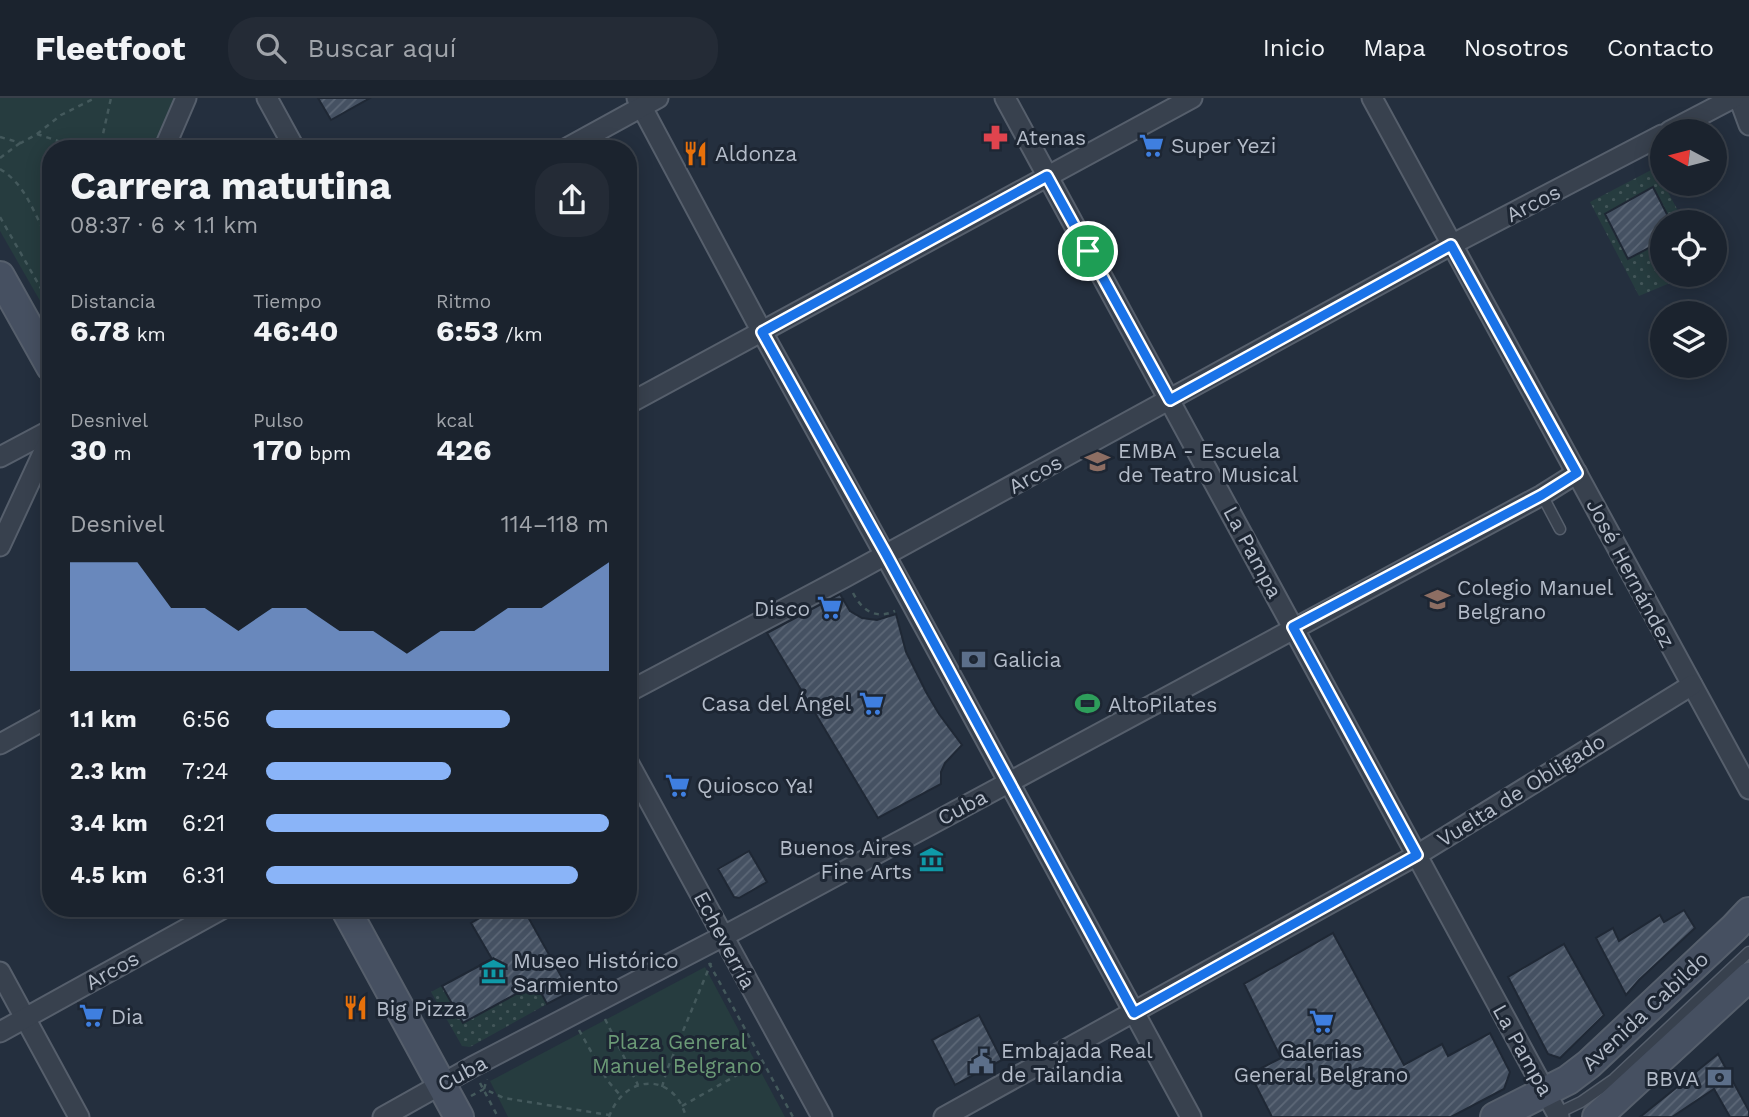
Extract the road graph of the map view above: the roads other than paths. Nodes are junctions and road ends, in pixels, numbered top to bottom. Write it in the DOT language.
graph roads {
  1 [pos="186,98"];
  2 [pos="267,98"];
  3 [pos="1005,98"];
  4 [pos="1192,98"];
  5 [pos="1372,98"];
  6 [pos="1733,98"];
  7 [pos="1739,98"];
  8 [pos="646,101"];
  9 [pos="1693,119"];
  10 [pos="1749,125"];
  11 [pos="168,140"];
  12 [pos="290,140"];
  13 [pos="580,140"];
  14 [pos="1650,141"];
  15 [pos="1047,176"];
  16 [pos="1451,245"];
  17 [pos="0,276"];
  18 [pos="762,332"];
  19 [pos="42,351"];
  20 [pos="637,399"];
  21 [pos="1170,400"];
  22 [pos="42,435"];
  23 [pos="42,455"];
  24 [pos="0,457"];
  25 [pos="1577,473"];
  26 [pos="1542,495"];
  27 [pos="1560,529"];
  28 [pos="0,546"];
  29 [pos="886,554"];
  30 [pos="1293,627"];
  31 [pos="1692,685"];
  32 [pos="637,687"];
  33 [pos="42,721"];
  34 [pos="0,744"];
  35 [pos="637,778"];
  36 [pos="1008,782"];
  37 [pos="1749,789"];
  38 [pos="1417,855"];
  39 [pos="1749,912"];
  40 [pos="207,917"];
  41 [pos="350,917"];
  42 [pos="723,936"];
  43 [pos="1749,952"];
  44 [pos="0,972"];
  45 [pos="1749,977"];
  46 [pos="1134,1013"];
  47 [pos="26,1018"];
  48 [pos="0,1032"];
  49 [pos="1582,1084"];
  50 [pos="451,1103"];
  51 [pos="1551,1108"];
  52 [pos="79,1117"];
  53 [pos="383,1117"];
  54 [pos="822,1117"];
  55 [pos="944,1117"];
  56 [pos="1191,1117"];
  57 [pos="1495,1117"];
  58 [pos="1597,1117"];
  1 -- 11 [label="street"];
  2 -- 12 [label="street"];
  3 -- 15 [label="street, La Pampa"];
  4 -- 15 [label="street"];
  5 -- 16 [label="street, José Hernández"];
  6 -- 9 [label="street"];
  7 -- 10 [label="street"];
  8 -- 13 [label="street"];
  8 -- 18 [label="street"];
  14 -- 16 [label="street, Arcos"];
  15 -- 18 [label="street"];
  15 -- 21 [label="street, La Pampa"];
  16 -- 21 [label="street, Arcos"];
  16 -- 25 [label="street, José Hernández"];
  17 -- 19 [label="main road"];
  18 -- 20 [label="street"];
  18 -- 29 [label="street"];
  21 -- 29 [label="street, Arcos"];
  21 -- 30 [label="street, La Pampa"];
  22 -- 24 [label="street"];
  23 -- 28 [label="street"];
  25 -- 26 [label="street, Cuba"];
  25 -- 31 [label="street, José Hernández"];
  26 -- 27 [label="lane"];
  26 -- 30 [label="street, Cuba"];
  29 -- 32 [label="street, Arcos"];
  29 -- 36 [label="street"];
  30 -- 36 [label="street, Cuba"];
  30 -- 38 [label="street, La Pampa"];
  31 -- 37 [label="street, José Hernández"];
  31 -- 38 [label="street, Vuelta de Obligado"];
  33 -- 34 [label="street"];
  35 -- 42 [label="street, Echeverría"];
  36 -- 42 [label="street, Cuba"];
  36 -- 46 [label="street"];
  38 -- 46 [label="street, Vuelta de Obligado"];
  38 -- 51 [label="street, La Pampa"];
  39 -- 51 [label="main road, Avenida Cabildo"];
  40 -- 47 [label="street, Arcos"];
  41 -- 50 [label="main road"];
  42 -- 50 [label="street, Cuba"];
  42 -- 54 [label="street, Echeverría"];
  43 -- 51 [label="lane"];
  44 -- 47 [label="street"];
  45 -- 58 [label="main road"];
  46 -- 55 [label="street, Vuelta de Obligado"];
  46 -- 56 [label="street"];
  47 -- 48 [label="street, Arcos"];
  47 -- 52 [label="street"];
  49 -- 51 [label="lane"];
  50 -- 53 [label="street, Cuba"];
  51 -- 57 [label="main road, Avenida Cabildo"];
}
